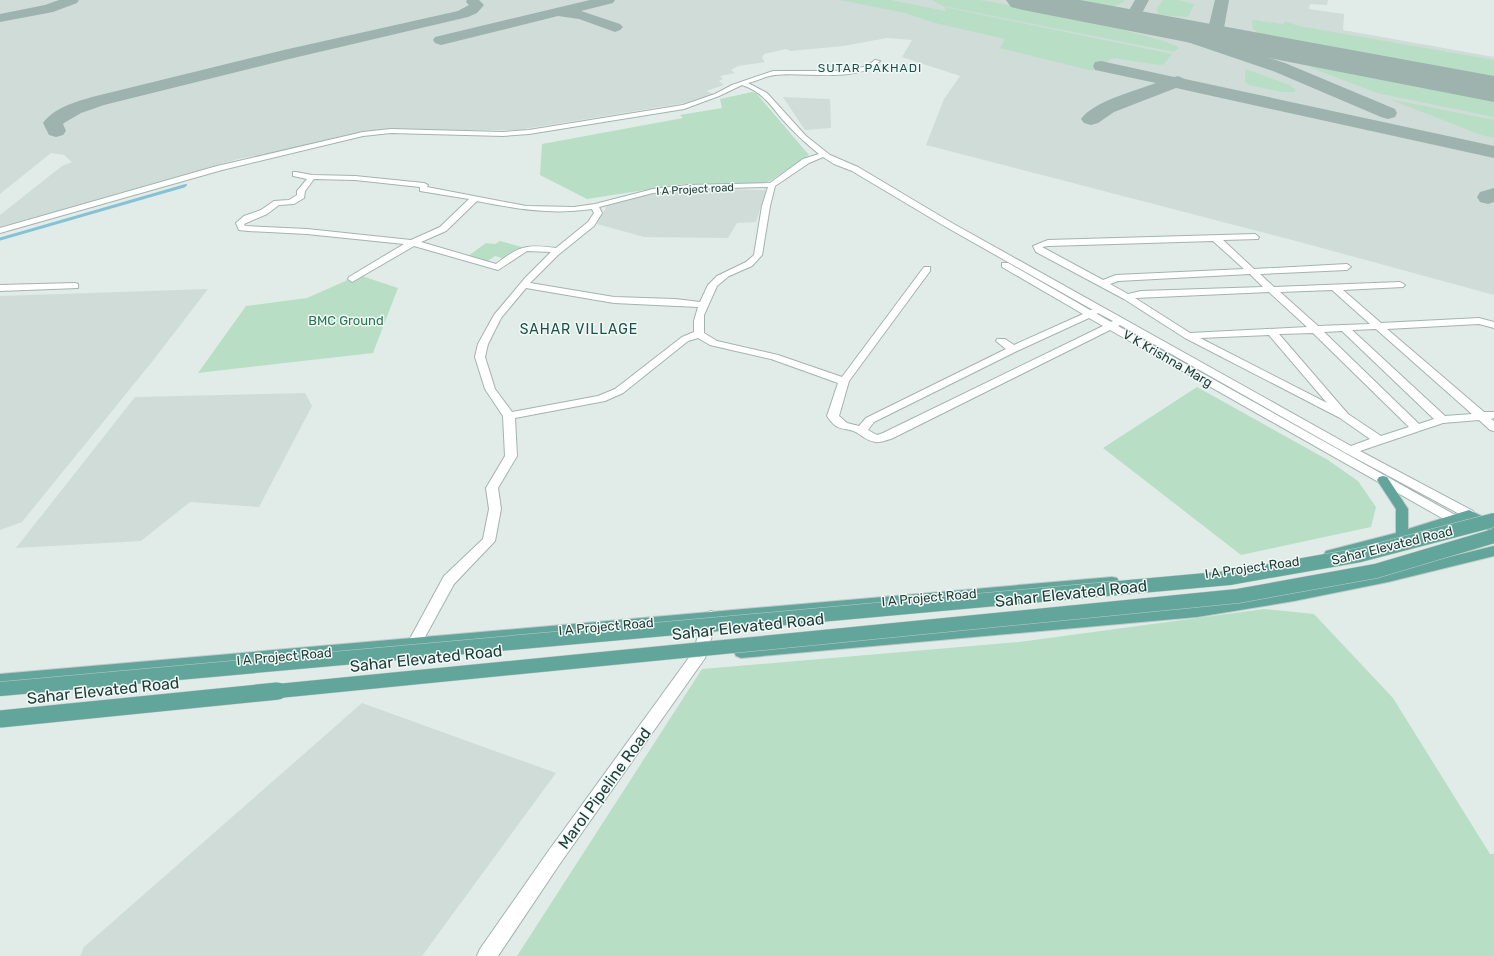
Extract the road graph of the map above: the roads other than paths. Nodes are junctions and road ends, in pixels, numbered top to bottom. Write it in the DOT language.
graph roads {
  1 [pos="877,61"];
  2 [pos="744,84"];
  3 [pos="824,154"];
  4 [pos="846,168"];
  5 [pos="296,174"];
  6 [pos="312,177"];
  7 [pos="772,185"];
  8 [pos="475,198"];
  9 [pos="595,206"];
  10 [pos="954,227"];
  11 [pos="0,231"];
  12 [pos="945,231"];
  13 [pos="1255,237"];
  14 [pos="1216,239"];
  15 [pos="413,243"];
  16 [pos="558,251"];
  17 [pos="1347,267"];
  18 [pos="926,269"];
  19 [pos="1252,271"];
  20 [pos="352,279"];
  21 [pos="1102,284"];
  22 [pos="524,285"];
  23 [pos="1400,285"];
  24 [pos="75,286"];
  25 [pos="1334,287"];
  26 [pos="0,288"];
  27 [pos="1271,289"];
  28 [pos="1127,297"];
  29 [pos="703,305"];
  30 [pos="1101,309"];
  31 [pos="1090,314"];
  32 [pos="1121,320"];
  33 [pos="1110,325"];
  34 [pos="1494,325"];
  35 [pos="1377,326"];
  36 [pos="1343,327"];
  37 [pos="1315,329"];
  38 [pos="1271,331"];
  39 [pos="699,334"];
  40 [pos="1193,338"];
  41 [pos="1001,341"];
  42 [pos="1170,348"];
  43 [pos="1013,349"];
  44 [pos="844,381"];
  45 [pos="1494,415"];
  46 [pos="509,416"];
  47 [pos="1344,416"];
  48 [pos="1480,416"];
  49 [pos="1442,420"];
  50 [pos="1494,427"];
  51 [pos="1417,428"];
  52 [pos="862,430"];
  53 [pos="1379,440"];
  54 [pos="1350,450"];
  55 [pos="1383,480"];
  56 [pos="1469,514"];
  57 [pos="1453,519"];
  58 [pos="1494,520"];
  59 [pos="1494,528"];
  60 [pos="1402,536"];
  61 [pos="1494,536"];
  62 [pos="1494,543"];
  63 [pos="1494,550"];
  64 [pos="1466,558"];
  65 [pos="1494,559"];
  66 [pos="711,616"];
  67 [pos="414,644"];
  68 [pos="700,654"];
  69 [pos="0,680"];
  70 [pos="0,689"];
  71 [pos="0,719"];
  72 [pos="0,725"];
  73 [pos="486,956"];
  1 -- 2 [label="street"];
  2 -- 3 [label="street, V K Krishna Marg"];
  2 -- 11 [label="street"];
  3 -- 4 [label="street, V K Krishna Marg"];
  3 -- 7 [label="street"];
  4 -- 10 [label="street, V K Krishna Marg"];
  4 -- 12 [label="street, V K Krishna Marg"];
  5 -- 6 [label="street, I A Project road"];
  6 -- 8 [label="street, I A Project road"];
  6 -- 15 [label="street"];
  7 -- 9 [label="street, I A Project road"];
  7 -- 29 [label="street"];
  8 -- 9 [label="street, I A Project road"];
  8 -- 15 [label="street"];
  9 -- 16 [label="street"];
  10 -- 12 [label="street"];
  10 -- 30 [label="street, V K Krishna Marg"];
  12 -- 31 [label="street, V K Krishna Marg"];
  13 -- 14 [label="street"];
  14 -- 19 [label="street"];
  14 -- 21 [label="street"];
  15 -- 16 [label="street"];
  15 -- 20 [label="street"];
  16 -- 22 [label="street"];
  17 -- 19 [label="street"];
  18 -- 44 [label="street"];
  19 -- 21 [label="street"];
  19 -- 27 [label="street"];
  21 -- 28 [label="street"];
  22 -- 29 [label="street"];
  22 -- 46 [label="street"];
  23 -- 25 [label="street"];
  24 -- 26 [label="street"];
  25 -- 27 [label="street"];
  25 -- 35 [label="street"];
  27 -- 28 [label="street"];
  27 -- 37 [label="street"];
  28 -- 40 [label="street"];
  29 -- 39 [label="street"];
  30 -- 31 [label="street"];
  30 -- 32 [label="street, V K Krishna Marg"];
  31 -- 33 [label="street, V K Krishna Marg"];
  31 -- 43 [label="street"];
  32 -- 33 [label="street"];
  32 -- 42 [label="street, V K Krishna Marg"];
  33 -- 52 [label="street"];
  33 -- 55 [label="street, V K Krishna Marg"];
  34 -- 35 [label="street"];
  35 -- 36 [label="street"];
  35 -- 48 [label="street"];
  36 -- 37 [label="street"];
  36 -- 49 [label="street"];
  37 -- 38 [label="street"];
  37 -- 51 [label="street"];
  38 -- 40 [label="street"];
  38 -- 47 [label="street"];
  39 -- 44 [label="street"];
  39 -- 46 [label="street"];
  40 -- 42 [label="street"];
  40 -- 47 [label="street"];
  41 -- 43 [label="street"];
  42 -- 54 [label="street, V K Krishna Marg"];
  43 -- 52 [label="street"];
  44 -- 52 [label="street"];
  45 -- 48 [label="street"];
  46 -- 67 [label="street"];
  47 -- 53 [label="street"];
  48 -- 49 [label="street"];
  48 -- 50 [label="street"];
  49 -- 51 [label="street"];
  51 -- 53 [label="street"];
  53 -- 54 [label="street"];
  54 -- 56 [label="street, V K Krishna Marg"];
  55 -- 57 [label="street, V K Krishna Marg"];
  55 -- 60 [label="main road"];
  56 -- 57 [label="main road, I A Project Road"];
  56 -- 59 [label="main road, V K Krishna Marg"];
  57 -- 60 [label="main road, I A Project Road"];
  57 -- 62 [label="main road, V K Krishna Marg"];
  58 -- 70 [label="main road, Sahar Elevated Road, bridge"];
  60 -- 66 [label="main road, I A Project Road"];
  61 -- 71 [label="main road, Sahar Elevated Road, bridge"];
  63 -- 64 [label="main road"];
  64 -- 65 [label="main road"];
  64 -- 68 [label="main road"];
  66 -- 67 [label="main road, I A Project Road"];
  66 -- 68 [label="street, Marol Pipeline Road"];
  67 -- 69 [label="main road, I A Project Road"];
  68 -- 72 [label="main road"];
  68 -- 73 [label="street, Marol Pipeline Road"];
}
